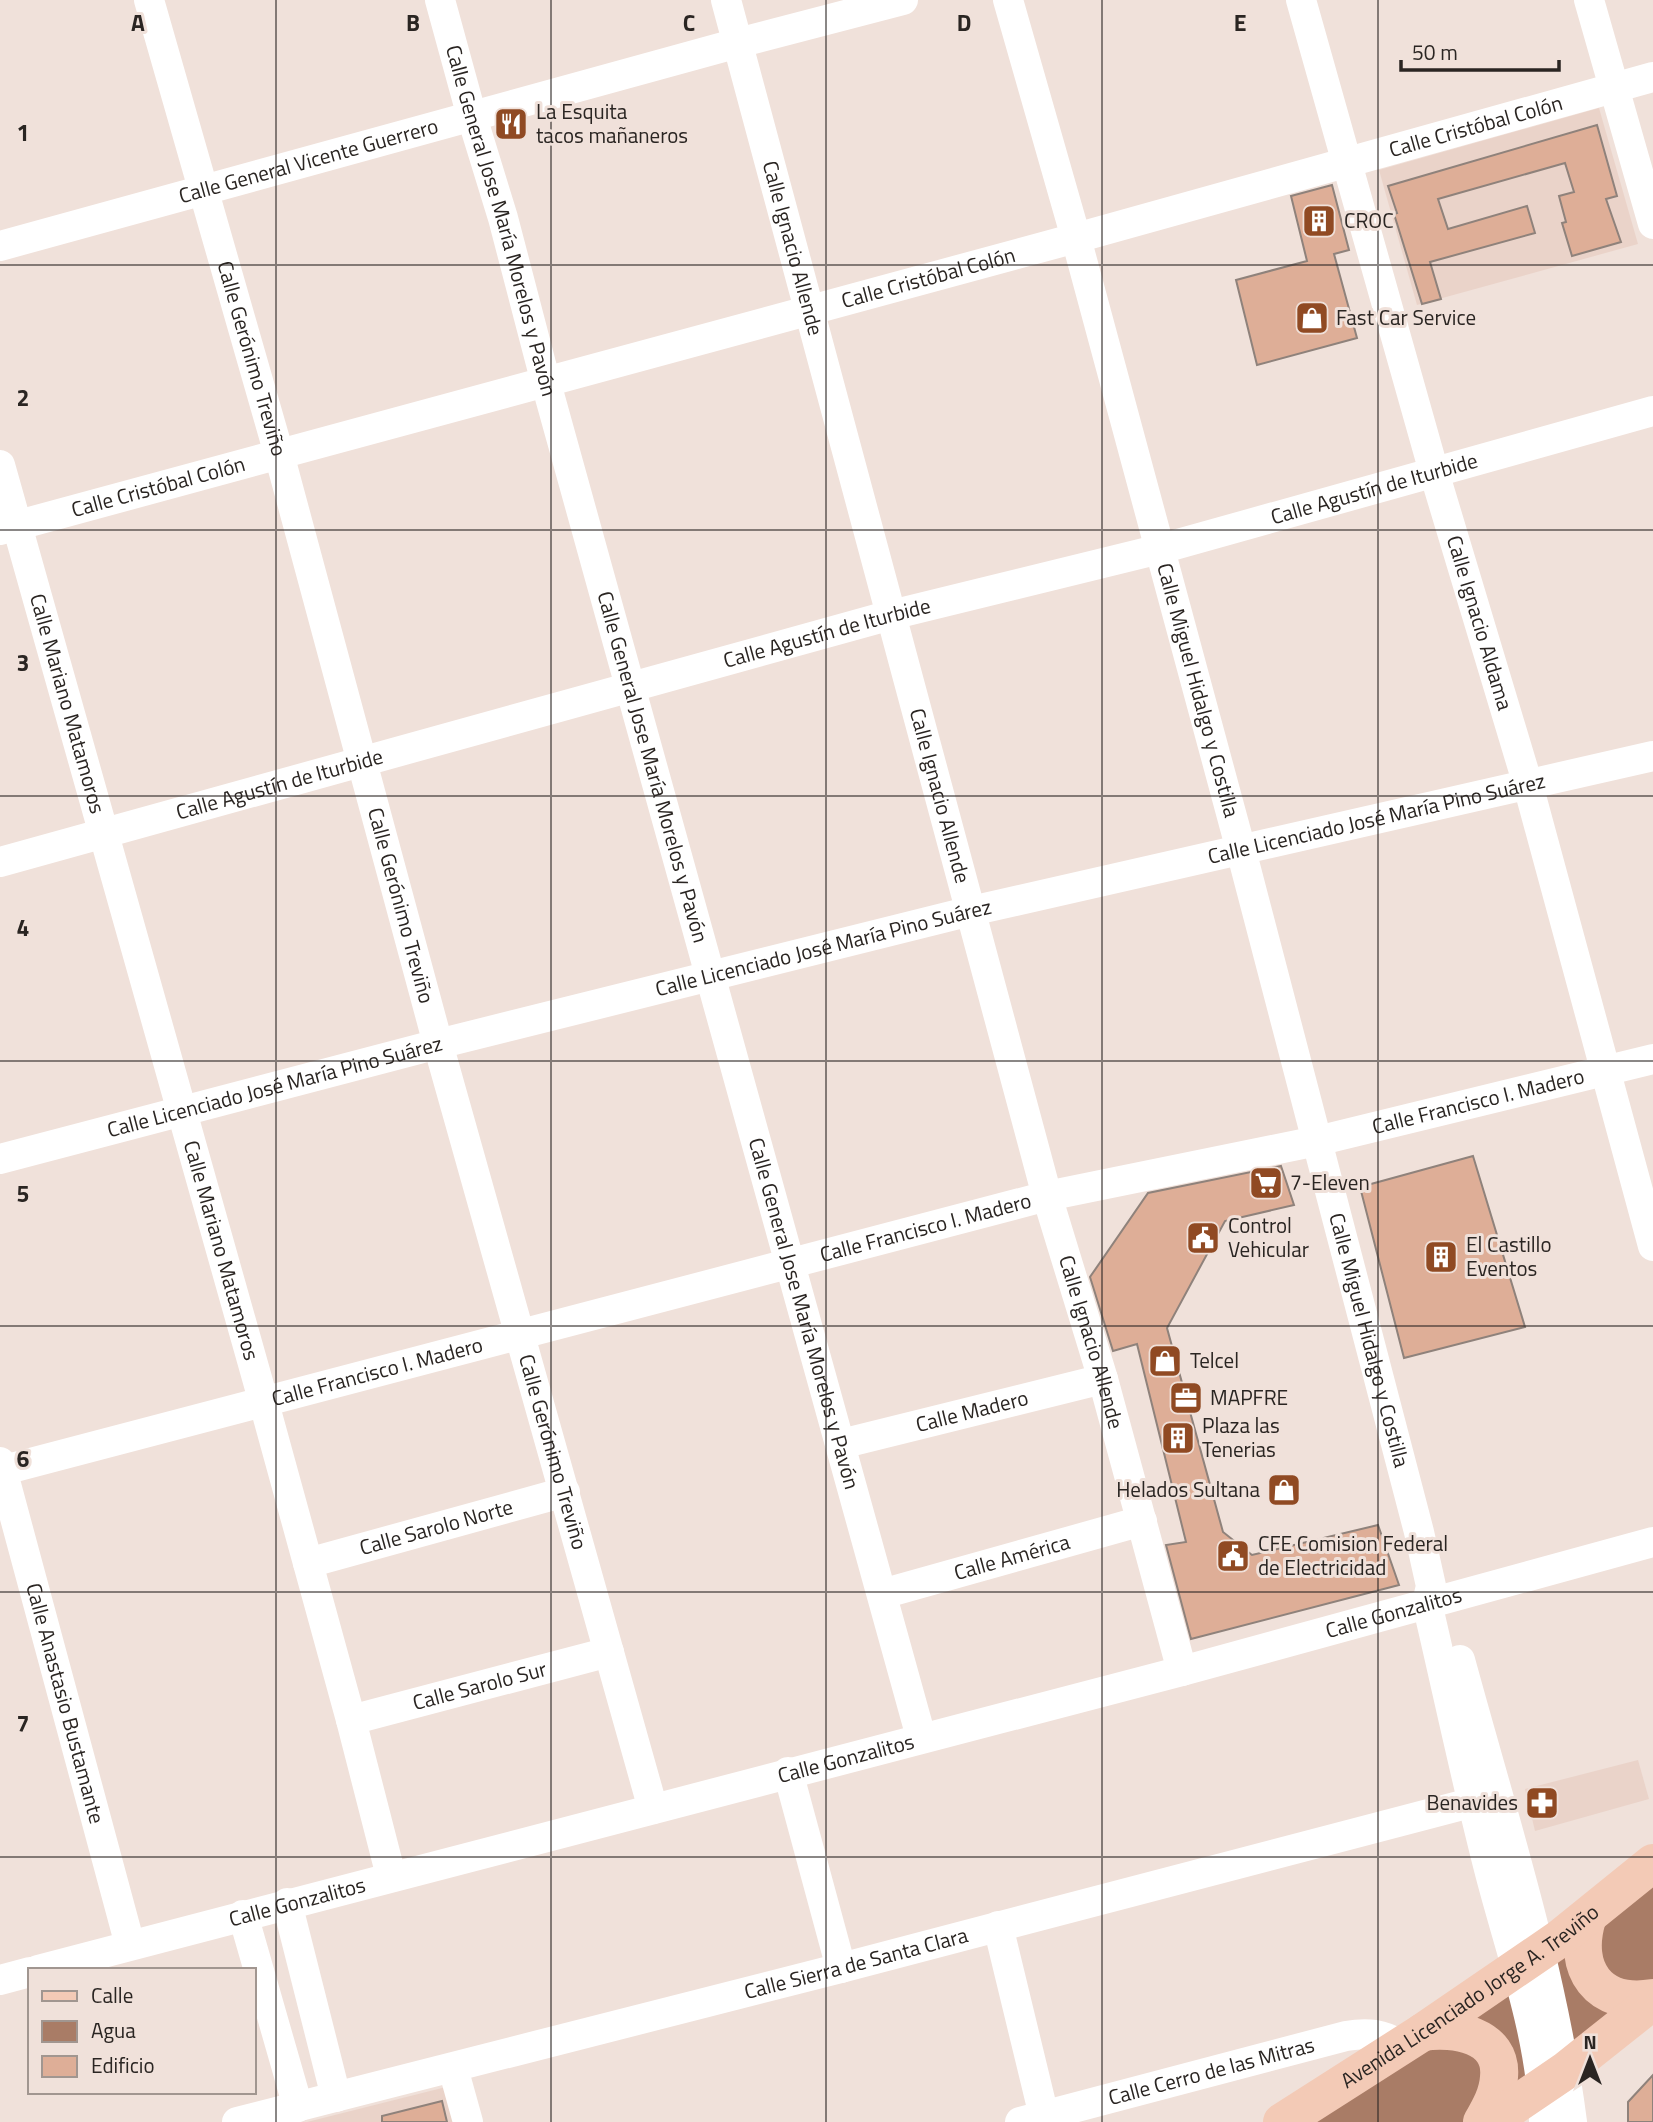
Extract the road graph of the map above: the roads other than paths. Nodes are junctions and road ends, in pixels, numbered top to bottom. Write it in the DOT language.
graph roads {
  1 [pos="149,0"];
  2 [pos="440,0"];
  3 [pos="726,0"];
  4 [pos="903,0"];
  5 [pos="1008,0"];
  6 [pos="1301,0"];
  7 [pos="1589,0"];
  8 [pos="738,43"];
  9 [pos="1653,77"];
  10 [pos="1614,88"];
  11 [pos="472,117"];
  12 [pos="1346,162"];
  13 [pos="204,190"];
  14 [pos="1653,224"];
  15 [pos="1076,238"];
  16 [pos="0,246"];
  17 [pos="809,310"];
  18 [pos="546,383"];
  19 [pos="1653,411"];
  20 [pos="279,454"];
  21 [pos="0,465"];
  22 [pos="1434,472"];
  23 [pos="9,527"];
  24 [pos="1160,548"];
  25 [pos="891,615"];
  26 [pos="631,686"];
  27 [pos="1653,756"];
  28 [pos="362,762"];
  29 [pos="1528,785"];
  30 [pos="104,834"];
  31 [pos="1241,850"];
  32 [pos="0,862"];
  33 [pos="971,911"];
  34 [pos="709,976"];
  35 [pos="438,1044"];
  36 [pos="1653,1059"];
  37 [pos="1604,1071"];
  38 [pos="180,1112"];
  39 [pos="1317,1141"];
  40 [pos="0,1159"];
  41 [pos="1047,1196"];
  42 [pos="1653,1246"];
  43 [pos="790,1264"];
  44 [pos="519,1335"];
  45 [pos="1102,1379"];
  46 [pos="264,1403"];
  47 [pos="841,1444"];
  48 [pos="1,1468"];
  49 [pos="565,1492"];
  50 [pos="1142,1521"];
  51 [pos="1653,1542"];
  52 [pos="307,1563"];
  53 [pos="882,1594"];
  54 [pos="1434,1596"];
  55 [pos="610,1652"];
  56 [pos="1182,1671"];
  57 [pos="351,1720"];
  58 [pos="921,1737"];
  59 [pos="788,1772"];
  60 [pos="1485,1800"];
  61 [pos="653,1809"];
  62 [pos="1653,1863"];
  63 [pos="391,1876"];
  64 [pos="287,1903"];
  65 [pos="243,1915"];
  66 [pos="998,1926"];
  67 [pos="1584,1927"];
  68 [pos="130,1945"];
  69 [pos="45,1968"];
  70 [pos="841,1968"];
  71 [pos="1530,1971"];
  72 [pos="28,1973"];
  73 [pos="0,1980"];
  74 [pos="1649,2000"];
  75 [pos="1422,2036"];
  76 [pos="453,2068"];
  77 [pos="1551,2082"];
  78 [pos="336,2097"];
  79 [pos="298,2106"];
  80 [pos="1487,2117"];
  81 [pos="1032,2119"];
  82 [pos="237,2122"];
  83 [pos="468,2122"];
  84 [pos="1282,2122"];
  85 [pos="1572,2122"];
  1 -- 13 [label="street, Calle Gerónimo Treviño"];
  2 -- 11 [label="street, Calle General Jose María Morelos y Pavón"];
  3 -- 8 [label="street, Calle Ignacio Allende"];
  4 -- 8 [label="street, Calle General Vicente Guerrero"];
  5 -- 15 [label="street, Calle Miguel Hidalgo y Costilla"];
  6 -- 12 [label="street, Calle Ignacio Aldama"];
  7 -- 10 [label="street"];
  8 -- 11 [label="street, Calle General Vicente Guerrero"];
  8 -- 17 [label="street, Calle Ignacio Allende"];
  9 -- 10 [label="street, Calle Cristóbal Colón"];
  10 -- 12 [label="street, Calle Cristóbal Colón"];
  10 -- 14 [label="street"];
  11 -- 13 [label="street, Calle General Vicente Guerrero"];
  11 -- 18 [label="street, Calle General Jose María Morelos y Pavón"];
  12 -- 15 [label="street, Calle Cristóbal Colón"];
  12 -- 22 [label="street, Calle Ignacio Aldama"];
  13 -- 16 [label="street, Calle General Vicente Guerrero"];
  13 -- 20 [label="street, Calle Gerónimo Treviño"];
  15 -- 17 [label="street, Calle Cristóbal Colón"];
  15 -- 24 [label="street, Calle Miguel Hidalgo y Costilla"];
  17 -- 18 [label="street, Calle Cristóbal Colón"];
  17 -- 25 [label="street, Calle Ignacio Allende"];
  18 -- 20 [label="street, Calle Cristóbal Colón"];
  18 -- 26 [label="street, Calle General Jose María Morelos y Pavón"];
  19 -- 22 [label="street, Calle Agustín de Iturbide"];
  20 -- 23 [label="street, Calle Cristóbal Colón"];
  20 -- 28 [label="street, Calle Gerónimo Treviño"];
  21 -- 23 [label="street, Calle Mariano Matamoros"];
  22 -- 24 [label="street, Calle Agustín de Iturbide"];
  22 -- 29 [label="street, Calle Ignacio Aldama"];
  23 -- 30 [label="street, Calle Mariano Matamoros"];
  24 -- 25 [label="street, Calle Agustín de Iturbide"];
  24 -- 31 [label="street, Calle Miguel Hidalgo y Costilla"];
  25 -- 26 [label="street, Calle Agustín de Iturbide"];
  25 -- 33 [label="street, Calle Ignacio Allende"];
  26 -- 28 [label="street, Calle Agustín de Iturbide"];
  26 -- 34 [label="street, Calle General Jose María Morelos y Pavón"];
  27 -- 29 [label="street, Calle Licenciado José María Pino Suárez"];
  28 -- 30 [label="street, Calle Agustín de Iturbide"];
  28 -- 35 [label="street, Calle Gerónimo Treviño"];
  29 -- 31 [label="street, Calle Licenciado José María Pino Suárez"];
  29 -- 37 [label="street, Calle Ignacio Aldama"];
  30 -- 32 [label="street, Calle Agustín de Iturbide"];
  30 -- 38 [label="street, Calle Mariano Matamoros"];
  31 -- 33 [label="street, Calle Licenciado José María Pino Suárez"];
  31 -- 39 [label="street, Calle Miguel Hidalgo y Costilla"];
  33 -- 34 [label="street, Calle Licenciado José María Pino Suárez"];
  33 -- 41 [label="street, Calle Ignacio Allende"];
  34 -- 35 [label="street, Calle Licenciado José María Pino Suárez"];
  34 -- 43 [label="street, Calle General Jose María Morelos y Pavón"];
  35 -- 38 [label="street, Calle Licenciado José María Pino Suárez"];
  35 -- 44 [label="street, Calle Gerónimo Treviño"];
  36 -- 37 [label="street, Calle Francisco I. Madero"];
  37 -- 39 [label="street, Calle Francisco I. Madero"];
  37 -- 42 [label="street, Calle Ignacio Aldama"];
  38 -- 40 [label="street, Calle Licenciado José María Pino Suárez"];
  38 -- 46 [label="street, Calle Mariano Matamoros"];
  39 -- 41 [label="street, Calle Francisco I. Madero"];
  39 -- 54 [label="street, Calle Miguel Hidalgo y Costilla"];
  41 -- 43 [label="street, Calle Francisco I. Madero"];
  41 -- 45 [label="street, Calle Ignacio Allende"];
  43 -- 44 [label="street, Calle Francisco I. Madero"];
  43 -- 47 [label="street, Calle General Jose María Morelos y Pavón"];
  44 -- 46 [label="street, Calle Francisco I. Madero"];
  44 -- 49 [label="street, Calle Gerónimo Treviño"];
  45 -- 47 [label="street, Calle Madero"];
  45 -- 50 [label="street, Calle Ignacio Allende"];
  46 -- 48 [label="street, Calle Francisco I. Madero"];
  46 -- 52 [label="street, Calle Mariano Matamoros"];
  47 -- 53 [label="street, Calle General Jose María Morelos y Pavón"];
  48 -- 68 [label="street, Calle Anastasio Bustamante"];
  49 -- 52 [label="street, Calle Sarolo Norte"];
  49 -- 55 [label="street, Calle Gerónimo Treviño"];
  50 -- 53 [label="street, Calle América"];
  50 -- 56 [label="street, Calle Ignacio Allende"];
  51 -- 54 [label="street, Calle Gonzalitos"];
  52 -- 57 [label="street, Calle Mariano Matamoros"];
  53 -- 58 [label="street, Calle General Jose María Morelos y Pavón"];
  54 -- 56 [label="street, Calle Gonzalitos"];
  54 -- 60 [label="street, Calle Miguel Hidalgo y Costilla"];
  55 -- 57 [label="street, Calle Sarolo Sur"];
  55 -- 61 [label="street, Calle Gerónimo Treviño"];
  56 -- 58 [label="street, Calle Gonzalitos"];
  57 -- 63 [label="street, Calle Mariano Matamoros"];
  58 -- 59 [label="street, Calle Gonzalitos"];
  59 -- 61 [label="street, Calle Gonzalitos"];
  59 -- 70 [label="street"];
  60 -- 66 [label="street, Calle Sierra de Santa Clara"];
  60 -- 71 [label="street, Calle Miguel Hidalgo y Costilla"];
  61 -- 63 [label="street, Calle Gonzalitos"];
  62 -- 67 [label="main road, Avenida Licenciado Jorge A. Treviño"];
  63 -- 64 [label="street, Calle Gonzalitos"];
  64 -- 65 [label="street, Calle Gonzalitos"];
  64 -- 78 [label="street"];
  65 -- 68 [label="street, Calle Gonzalitos"];
  65 -- 79 [label="street"];
  66 -- 70 [label="street, Calle Sierra de Santa Clara"];
  66 -- 81 [label="street"];
  67 -- 71 [label="main road, Avenida Licenciado Jorge A. Treviño"];
  67 -- 74 [label="main road"];
  68 -- 69 [label="street, Calle Gonzalitos"];
  70 -- 76 [label="street, Calle Sierra de Santa Clara"];
  71 -- 75 [label="main road, Avenida Licenciado Jorge A. Treviño"];
  71 -- 77 [label="street, Calle Miguel Hidalgo y Costilla"];
  72 -- 73 [label="street"];
  74 -- 77 [label="main road"];
  75 -- 80 [label="main road"];
  75 -- 81 [label="street, Calle Cerro de las Mitras"];
  75 -- 84 [label="main road, Avenida Licenciado Jorge A. Treviño"];
  76 -- 78 [label="street, Calle Sierra de Santa Clara"];
  76 -- 83 [label="street"];
  77 -- 80 [label="main road"];
  77 -- 85 [label="street, Calle Miguel Hidalgo y Costilla"];
  78 -- 79 [label="street, Calle Sierra de Santa Clara"];
  79 -- 82 [label="street, Calle Sierra de Santa Clara"];
}
